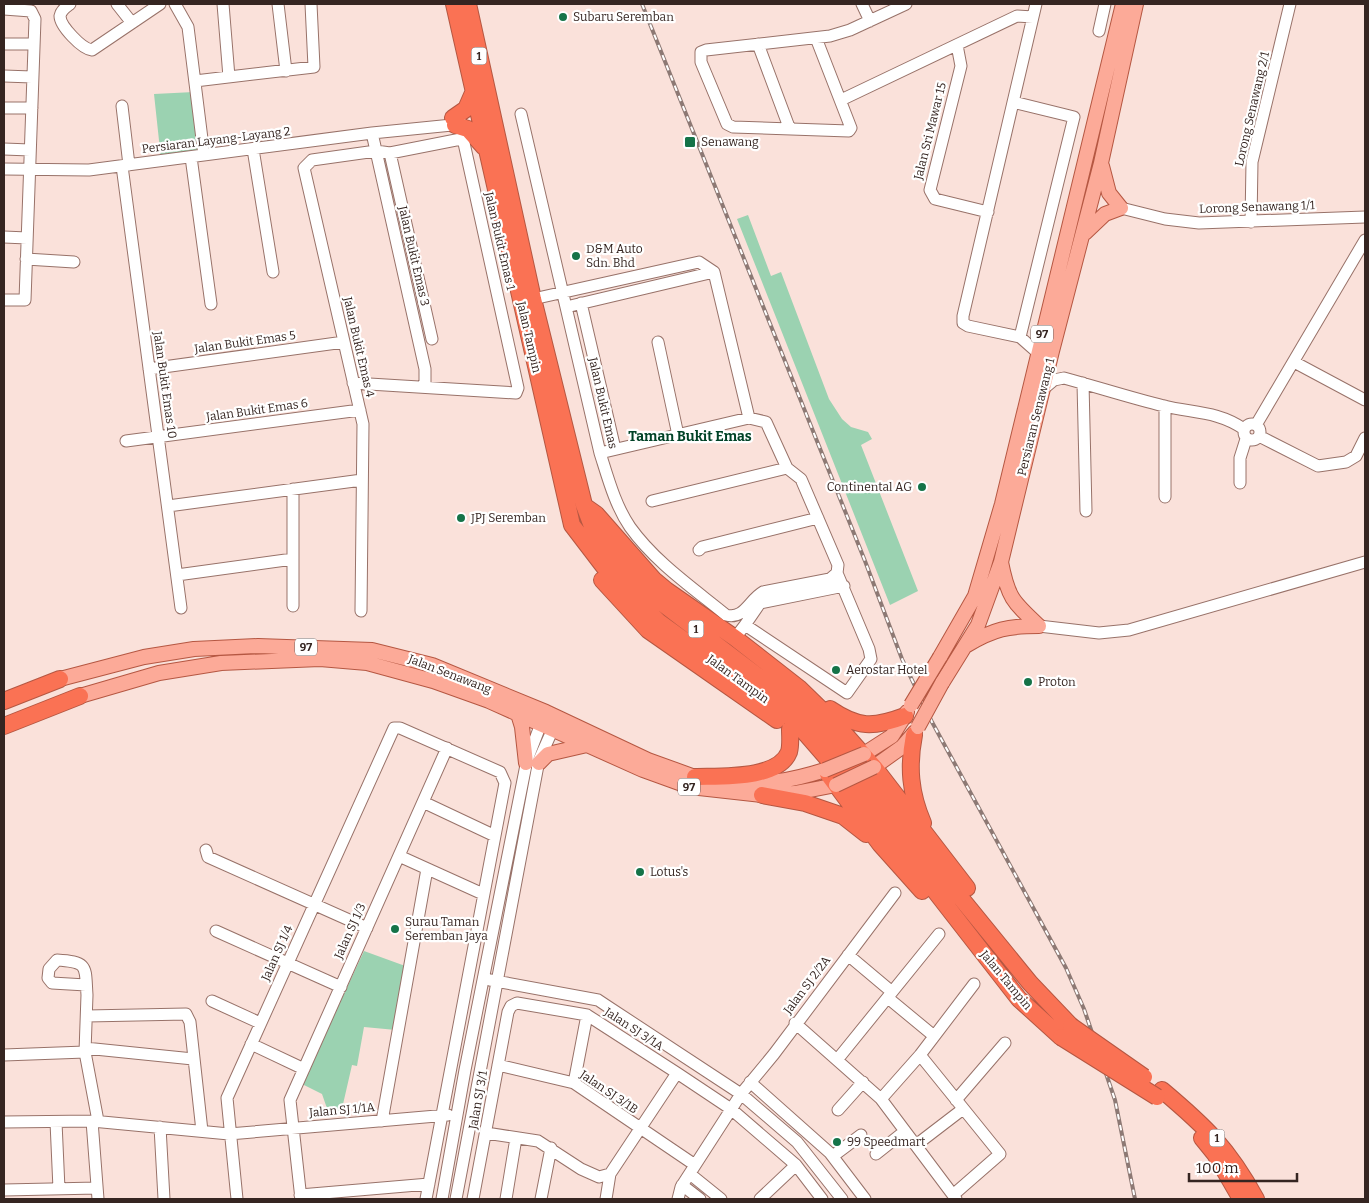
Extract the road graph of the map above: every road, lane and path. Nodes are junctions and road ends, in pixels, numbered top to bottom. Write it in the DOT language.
graph roads {
  1 [pos="70,4"];
  2 [pos="117,4"];
  3 [pos="160,4"];
  4 [pos="175,4"];
  5 [pos="223,4"];
  6 [pos="278,4"];
  7 [pos="311,4"];
  8 [pos="454,4"];
  9 [pos="468,4"];
  10 [pos="862,4"];
  11 [pos="906,4"];
  12 [pos="1036,4"];
  13 [pos="1105,4"];
  14 [pos="1123,4"];
  15 [pos="1136,4"];
  16 [pos="1290,4"];
  17 [pos="4,9"];
  18 [pos="1033,18"];
  19 [pos="870,21"];
  20 [pos="132,23"];
  21 [pos="1099,31"];
  22 [pos="816,38"];
  23 [pos="4,44"];
  24 [pos="34,44"];
  25 [pos="758,44"];
  26 [pos="957,45"];
  27 [pos="286,71"];
  28 [pos="4,76"];
  29 [pos="32,77"];
  30 [pos="229,77"];
  31 [pos="195,81"];
  32 [pos="473,93"];
  33 [pos="841,100"];
  34 [pos="1013,102"];
  35 [pos="122,106"];
  36 [pos="4,108"];
  37 [pos="32,108"];
  38 [pos="521,114"];
  39 [pos="486,115"];
  40 [pos="454,122"];
  41 [pos="789,127"];
  42 [pos="372,133"];
  43 [pos="485,148"];
  44 [pos="4,149"];
  45 [pos="253,149"];
  46 [pos="30,150"];
  47 [pos="376,151"];
  48 [pos="390,153"];
  49 [pos="204,156"];
  50 [pos="191,157"];
  51 [pos="1101,162"];
  52 [pos="125,166"];
  53 [pos="4,169"];
  54 [pos="30,170"];
  55 [pos="1122,208"];
  56 [pos="988,212"];
  57 [pos="1365,217"];
  58 [pos="1251,222"];
  59 [pos="1082,235"];
  60 [pos="4,237"];
  61 [pos="27,238"];
  62 [pos="1365,240"];
  63 [pos="26,259"];
  64 [pos="74,262"];
  65 [pos="273,272"];
  66 [pos="714,272"];
  67 [pos="562,293"];
  68 [pos="4,300"];
  69 [pos="533,300"];
  70 [pos="581,303"];
  71 [pos="211,304"];
  72 [pos="566,307"];
  73 [pos="1020,337"];
  74 [pos="432,339"];
  75 [pos="344,342"];
  76 [pos="658,342"];
  77 [pos="1045,352"];
  78 [pos="1294,362"];
  79 [pos="149,369"];
  80 [pos="1064,378"];
  81 [pos="354,383"];
  82 [pos="1083,383"];
  83 [pos="426,386"];
  84 [pos="1042,390"];
  85 [pos="1365,400"];
  86 [pos="1165,406"];
  87 [pos="360,410"];
  88 [pos="749,418"];
  89 [pos="1258,430"];
  90 [pos="678,434"];
  91 [pos="1245,434"];
  92 [pos="158,437"];
  93 [pos="1365,438"];
  94 [pos="126,441"];
  95 [pos="615,449"];
  96 [pos="600,453"];
  97 [pos="787,468"];
  98 [pos="362,480"];
  99 [pos="1240,483"];
  100 [pos="293,489"];
  101 [pos="1165,497"];
  102 [pos="652,501"];
  103 [pos="584,505"];
  104 [pos="168,506"];
  105 [pos="1086,510"];
  106 [pos="818,518"];
  107 [pos="572,525"];
  108 [pos="699,550"];
  109 [pos="293,559"];
  110 [pos="1001,562"];
  111 [pos="1365,562"];
  112 [pos="837,573"];
  113 [pos="177,575"];
  114 [pos="844,586"];
  115 [pos="293,606"];
  116 [pos="181,608"];
  117 [pos="361,611"];
  118 [pos="745,624"];
  119 [pos="1039,626"];
  120 [pos="736,638"];
  121 [pos="964,648"];
  122 [pos="60,679"];
  123 [pos="799,688"];
  124 [pos="80,696"];
  125 [pos="4,701"];
  126 [pos="908,710"];
  127 [pos="518,714"];
  128 [pos="549,721"];
  129 [pos="4,726"];
  130 [pos="790,729"];
  131 [pos="916,731"];
  132 [pos="587,745"];
  133 [pos="447,748"];
  134 [pos="864,754"];
  135 [pos="532,763"];
  136 [pos="874,767"];
  137 [pos="825,770"];
  138 [pos="695,777"];
  139 [pos="836,784"];
  140 [pos="762,795"];
  141 [pos="423,802"];
  142 [pos="494,835"];
  143 [pos="932,843"];
  144 [pos="880,844"];
  145 [pos="206,850"];
  146 [pos="399,856"];
  147 [pos="427,869"];
  148 [pos="896,893"];
  149 [pos="483,894"];
  150 [pos="314,904"];
  151 [pos="367,928"];
  152 [pos="216,931"];
  153 [pos="939,934"];
  154 [pos="848,955"];
  155 [pos="287,963"];
  156 [pos="483,978"];
  157 [pos="497,981"];
  158 [pos="974,984"];
  159 [pos="86,985"];
  160 [pos="341,987"];
  161 [pos="890,995"];
  162 [pos="1019,998"];
  163 [pos="212,1001"];
  164 [pos="510,1006"];
  165 [pos="587,1015"];
  166 [pos="86,1016"];
  167 [pos="260,1023"];
  168 [pos="795,1023"];
  169 [pos="1064,1027"];
  170 [pos="934,1036"];
  171 [pos="1005,1042"];
  172 [pos="251,1044"];
  173 [pos="85,1050"];
  174 [pos="4,1055"];
  175 [pos="920,1055"];
  176 [pos="193,1059"];
  177 [pos="837,1060"];
  178 [pos="498,1065"];
  179 [pos="304,1069"];
  180 [pos="678,1073"];
  181 [pos="574,1082"];
  182 [pos="750,1082"];
  183 [pos="862,1082"];
  184 [pos="741,1094"];
  185 [pos="1160,1094"];
  186 [pos="881,1099"];
  187 [pos="960,1105"];
  188 [pos="474,1106"];
  189 [pos="731,1109"];
  190 [pos="838,1110"];
  191 [pos="457,1114"];
  192 [pos="440,1115"];
  193 [pos="95,1121"];
  194 [pos="382,1121"];
  195 [pos="4,1122"];
  196 [pos="56,1122"];
  197 [pos="160,1127"];
  198 [pos="292,1128"];
  199 [pos="639,1128"];
  200 [pos="202,1131"];
  201 [pos="905,1131"];
  202 [pos="486,1133"];
  203 [pos="229,1134"];
  204 [pos="861,1135"];
  205 [pos="516,1138"];
  206 [pos="916,1145"];
  207 [pos="550,1148"];
  208 [pos="876,1154"];
  209 [pos="833,1156"];
  210 [pos="796,1165"];
  211 [pos="692,1169"];
  212 [pos="610,1174"];
  213 [pos="429,1184"];
  214 [pos="682,1185"];
  215 [pos="59,1188"];
  216 [pos="4,1190"];
  217 [pos="97,1193"];
  218 [pos="300,1197"];
  219 [pos="954,1197"];
  220 [pos="164,1199"];
  221 [pos="237,1199"];
  222 [pos="426,1199"];
  223 [pos="442,1199"];
  224 [pos="456,1199"];
  225 [pos="473,1199"];
  226 [pos="506,1199"];
  227 [pos="541,1199"];
  228 [pos="606,1199"];
  229 [pos="678,1199"];
  230 [pos="700,1199"];
  231 [pos="720,1199"];
  232 [pos="760,1199"];
  233 [pos="822,1199"];
  234 [pos="842,1199"];
  235 [pos="865,1199"];
  236 [pos="1241,1199"];
  237 [pos="1256,1199"];
  1 -- 20 [label="street"];
  2 -- 20 [label="street"];
  3 -- 20 [label="street"];
  4 -- 31 [label="street"];
  5 -- 30 [label="street"];
  6 -- 27 [label="street"];
  7 -- 27 [label="street"];
  8 -- 32 [label="highway, Jalan Tampin / 1"];
  9 -- 39 [label="highway, Jalan Tampin / 1"];
  10 -- 19 [label="street"];
  11 -- 19 [label="street"];
  12 -- 18 [label="street"];
  13 -- 21 [label="street"];
  14 -- 77 [label="main road, Persiaran Senawang 1 / 97"];
  15 -- 51 [label="main road, Persiaran Senawang 1 / 97"];
  16 -- 58 [label="street, Lorong Senawang 2/1"];
  17 -- 24 [label="street"];
  18 -- 26 [label="street"];
  18 -- 34 [label="street"];
  19 -- 22 [label="street"];
  22 -- 25 [label="street"];
  22 -- 33 [label="street"];
  23 -- 24 [label="street"];
  24 -- 29 [label="street"];
  25 -- 41 [label="street"];
  25 -- 41 [label="street"];
  26 -- 33 [label="street"];
  26 -- 56 [label="street, Jalan Sri Mawar 15"];
  27 -- 30 [label="street"];
  28 -- 29 [label="street"];
  29 -- 37 [label="street"];
  30 -- 31 [label="street"];
  31 -- 49 [label="street"];
  32 -- 39 [label="highway, Jalan Tampin / 1"];
  32 -- 40 [label="highway"];
  33 -- 41 [label="street"];
  34 -- 56 [label="street"];
  34 -- 73 [label="street"];
  35 -- 52 [label="street, Jalan Bukit Emas 10"];
  36 -- 37 [label="street"];
  37 -- 46 [label="street"];
  38 -- 67 [label="street, Jalan Bukit Emas"];
  39 -- 40 [label="street, Persiaran Layang-Layang 2"];
  39 -- 43 [label="highway, Jalan Tampin / 1"];
  39 -- 69 [label="highway, Jalan Tampin / 1"];
  40 -- 42 [label="street, Persiaran Layang-Layang 2"];
  40 -- 43 [label="highway"];
  42 -- 45 [label="street, Persiaran Layang-Layang 2"];
  42 -- 47 [label="street, Jalan Bukit Emas 3"];
  43 -- 107 [label="highway, Jalan Tampin / 1"];
  44 -- 46 [label="street"];
  45 -- 49 [label="street, Persiaran Layang-Layang 2"];
  45 -- 65 [label="street"];
  46 -- 54 [label="street"];
  47 -- 48 [label="street, Jalan Bukit Emas 1"];
  47 -- 75 [label="street, Jalan Bukit Emas 4"];
  47 -- 83 [label="street, Jalan Bukit Emas 3"];
  48 -- 74 [label="street"];
  48 -- 83 [label="street, Jalan Bukit Emas 1"];
  49 -- 50 [label="street, Persiaran Layang-Layang 2"];
  50 -- 52 [label="street, Persiaran Layang-Layang 2"];
  50 -- 71 [label="street"];
  51 -- 55 [label="main road"];
  51 -- 59 [label="main road, Persiaran Senawang 1 / 97"];
  52 -- 54 [label="street, Persiaran Layang-Layang 2"];
  52 -- 79 [label="street, Jalan Bukit Emas 10"];
  53 -- 54 [label="street, Persiaran Layang-Layang 2"];
  54 -- 61 [label="street"];
  55 -- 58 [label="street, Lorong Senawang 1/1"];
  55 -- 59 [label="main road"];
  56 -- 73 [label="street"];
  57 -- 58 [label="street, Lorong Senawang 1/1"];
  59 -- 77 [label="main road, Persiaran Senawang 1 / 97"];
  60 -- 61 [label="street"];
  61 -- 63 [label="street"];
  62 -- 78 [label="street"];
  63 -- 64 [label="street"];
  63 -- 68 [label="street"];
  66 -- 67 [label="street"];
  66 -- 70 [label="street"];
  66 -- 88 [label="street"];
  67 -- 69 [label="street"];
  67 -- 72 [label="street, Jalan Bukit Emas"];
  69 -- 103 [label="highway, Jalan Tampin / 1"];
  70 -- 72 [label="street"];
  70 -- 95 [label="street"];
  72 -- 96 [label="street, Jalan Bukit Emas"];
  73 -- 77 [label="street"];
  75 -- 79 [label="street, Jalan Bukit Emas 5"];
  75 -- 81 [label="street, Jalan Bukit Emas 4"];
  76 -- 90 [label="street"];
  77 -- 80 [label="street"];
  77 -- 84 [label="main road, Persiaran Senawang 1 / 97"];
  77 -- 126 [label="main road, Persiaran Senawang 1 / 97, bridge"];
  78 -- 85 [label="street"];
  78 -- 89 [label="street"];
  79 -- 92 [label="street, Jalan Bukit Emas 10"];
  80 -- 82 [label="street"];
  80 -- 84 [label="street"];
  81 -- 83 [label="street, Jalan Bukit Emas 1"];
  81 -- 87 [label="street, Jalan Bukit Emas 4"];
  82 -- 86 [label="street"];
  82 -- 105 [label="street"];
  84 -- 110 [label="main road, Persiaran Senawang 1 / 97"];
  86 -- 91 [label="street"];
  86 -- 101 [label="street"];
  87 -- 92 [label="street, Jalan Bukit Emas 6"];
  87 -- 98 [label="street, Jalan Bukit Emas 4"];
  88 -- 90 [label="street"];
  88 -- 97 [label="street"];
  89 -- 91 [label="street"];
  89 -- 93 [label="street"];
  90 -- 95 [label="street"];
  91 -- 99 [label="street"];
  92 -- 94 [label="street, Jalan Bukit Emas 6"];
  92 -- 104 [label="street, Jalan Bukit Emas 10"];
  95 -- 96 [label="street"];
  96 -- 112 [label="street, Jalan Bukit Emas"];
  97 -- 102 [label="street"];
  97 -- 106 [label="street"];
  98 -- 100 [label="street"];
  98 -- 117 [label="street, Jalan Bukit Emas 4"];
  100 -- 104 [label="street"];
  100 -- 109 [label="street"];
  103 -- 120 [label="highway"];
  103 -- 169 [label="highway, Jalan Tampin / 1"];
  104 -- 113 [label="street, Jalan Bukit Emas 10"];
  106 -- 108 [label="street"];
  106 -- 112 [label="street"];
  107 -- 130 [label="highway"];
  107 -- 162 [label="highway, Jalan Tampin / 1"];
  109 -- 113 [label="street"];
  109 -- 115 [label="street"];
  110 -- 119 [label="main road"];
  110 -- 121 [label="main road, Persiaran Senawang 1 / 97"];
  111 -- 119 [label="street"];
  112 -- 114 [label="street"];
  113 -- 116 [label="street, Jalan Bukit Emas 10"];
  114 -- 118 [label="street"];
  114 -- 118 [label="street"];
  118 -- 120 [label="street"];
  119 -- 121 [label="main road"];
  120 -- 123 [label="highway"];
  121 -- 131 [label="main road, Persiaran Senawang 1 / 97, bridge"];
  122 -- 125 [label="highway"];
  122 -- 128 [label="main road, Jalan Senawang / 97"];
  123 -- 126 [label="highway"];
  123 -- 134 [label="highway"];
  124 -- 127 [label="main road, Jalan Senawang / 97"];
  124 -- 129 [label="highway"];
  126 -- 134 [label="main road, Persiaran Senawang 1 / 97"];
  127 -- 128 [label="main road, Jalan Senawang / 97"];
  127 -- 135 [label="main road"];
  128 -- 132 [label="main road, Jalan Senawang / 97"];
  128 -- 135 [label="street"];
  128 -- 138 [label="main road, Jalan Senawang / 97"];
  130 -- 137 [label="highway"];
  130 -- 138 [label="highway"];
  131 -- 136 [label="main road, Persiaran Senawang 1 / 97"];
  131 -- 143 [label="highway"];
  132 -- 135 [label="main road"];
  132 -- 140 [label="main road, Jalan Senawang / 97"];
  133 -- 141 [label="street, Jalan SJ 1/3"];
  133 -- 142 [label="street"];
  133 -- 150 [label="street, Jalan SJ 1/4"];
  134 -- 136 [label="highway"];
  134 -- 137 [label="main road, 97, bridge"];
  135 -- 156 [label="street"];
  135 -- 157 [label="street"];
  136 -- 139 [label="main road, 97, bridge"];
  136 -- 143 [label="highway"];
  137 -- 138 [label="main road, Jalan Senawang / 97"];
  137 -- 139 [label="highway"];
  139 -- 140 [label="main road, Jalan Senawang / 97"];
  139 -- 144 [label="highway"];
  140 -- 144 [label="highway"];
  141 -- 142 [label="street"];
  141 -- 146 [label="street, Jalan SJ 1/3"];
  142 -- 149 [label="street"];
  143 -- 169 [label="highway"];
  144 -- 162 [label="highway"];
  145 -- 150 [label="street"];
  146 -- 147 [label="street"];
  146 -- 151 [label="street, Jalan SJ 1/3"];
  147 -- 149 [label="street"];
  147 -- 194 [label="street"];
  148 -- 154 [label="street, Jalan SJ 2/2A"];
  149 -- 192 [label="street"];
  150 -- 151 [label="street"];
  150 -- 155 [label="street, Jalan SJ 1/4"];
  151 -- 160 [label="street, Jalan SJ 1/3"];
  152 -- 155 [label="street"];
  153 -- 161 [label="street"];
  154 -- 161 [label="street"];
  154 -- 168 [label="street, Jalan SJ 2/2A"];
  155 -- 160 [label="street"];
  155 -- 167 [label="street, Jalan SJ 1/4"];
  156 -- 157 [label="street"];
  156 -- 191 [label="street"];
  157 -- 184 [label="street"];
  157 -- 188 [label="street"];
  158 -- 170 [label="street"];
  159 -- 166 [label="street"];
  160 -- 179 [label="street, Jalan SJ 1/3"];
  161 -- 170 [label="street"];
  161 -- 177 [label="street"];
  162 -- 169 [label="highway, Jalan Tampin / 1"];
  163 -- 167 [label="street"];
  164 -- 165 [label="street, Jalan SJ 3/1A"];
  164 -- 178 [label="street, Jalan SJ 3/1"];
  165 -- 180 [label="street, Jalan SJ 3/1A"];
  165 -- 181 [label="street"];
  166 -- 173 [label="street"];
  166 -- 176 [label="street"];
  167 -- 172 [label="street, Jalan SJ 1/4"];
  168 -- 177 [label="street"];
  168 -- 182 [label="street, Jalan SJ 2/2A"];
  169 -- 185 [label="highway, Jalan Tampin / 1, bridge"];
  170 -- 175 [label="street"];
  171 -- 187 [label="street"];
  172 -- 179 [label="street"];
  172 -- 203 [label="street, Jalan SJ 1/4"];
  173 -- 174 [label="street"];
  173 -- 176 [label="street"];
  173 -- 193 [label="street"];
  175 -- 186 [label="street"];
  175 -- 187 [label="street"];
  176 -- 200 [label="street"];
  177 -- 183 [label="street"];
  178 -- 181 [label="street, Jalan SJ 3/1B"];
  178 -- 202 [label="street, Jalan SJ 3/1"];
  179 -- 198 [label="street, Jalan SJ 1/3"];
  180 -- 189 [label="street, Jalan SJ 3/1A"];
  180 -- 199 [label="street"];
  181 -- 199 [label="street, Jalan SJ 3/1B"];
  182 -- 184 [label="street, Jalan SJ 2/2A"];
  182 -- 209 [label="street"];
  183 -- 186 [label="street"];
  183 -- 190 [label="street"];
  184 -- 189 [label="street, Jalan SJ 2/2A"];
  184 -- 234 [label="street"];
  185 -- 236 [label="highway, Jalan Tampin / 1"];
  185 -- 237 [label="highway, Jalan Tampin / 1"];
  186 -- 201 [label="street"];
  187 -- 206 [label="street"];
  187 -- 219 [label="street"];
  188 -- 191 [label="street"];
  188 -- 224 [label="street"];
  189 -- 210 [label="street, Jalan SJ 3/1A"];
  189 -- 211 [label="street, Jalan SJ 2/2A"];
  191 -- 192 [label="street, Jalan SJ 1/1A"];
  191 -- 223 [label="street"];
  192 -- 194 [label="street, Jalan SJ 1/1A"];
  192 -- 213 [label="street"];
  193 -- 196 [label="street, Jalan SJ 1/1A"];
  193 -- 197 [label="street, Jalan SJ 1/1A"];
  193 -- 217 [label="street"];
  194 -- 198 [label="street, Jalan SJ 1/1A"];
  195 -- 196 [label="street, Jalan SJ 1/1A"];
  196 -- 215 [label="street"];
  197 -- 200 [label="street, Jalan SJ 1/1A"];
  197 -- 220 [label="street"];
  198 -- 203 [label="street, Jalan SJ 1/1A"];
  198 -- 218 [label="street, Jalan SJ 1/3"];
  199 -- 211 [label="street, Jalan SJ 3/1B"];
  199 -- 212 [label="street"];
  200 -- 203 [label="street, Jalan SJ 1/1A"];
  201 -- 206 [label="street"];
  201 -- 208 [label="street"];
  202 -- 205 [label="street"];
  202 -- 225 [label="street, Jalan SJ 3/1"];
  203 -- 221 [label="street, Jalan SJ 1/4"];
  204 -- 209 [label="street"];
  205 -- 207 [label="street"];
  205 -- 226 [label="street"];
  206 -- 219 [label="street"];
  207 -- 212 [label="street"];
  207 -- 227 [label="street"];
  209 -- 235 [label="street"];
  210 -- 232 [label="street"];
  210 -- 233 [label="street, Jalan SJ 3/1A"];
  211 -- 214 [label="street, Jalan SJ 2/2A"];
  211 -- 231 [label="street, Jalan SJ 3/1B"];
  212 -- 228 [label="street"];
  213 -- 218 [label="street"];
  213 -- 222 [label="street"];
  214 -- 229 [label="street"];
  214 -- 230 [label="street"];
  215 -- 216 [label="street"];
  215 -- 217 [label="street"];
}
